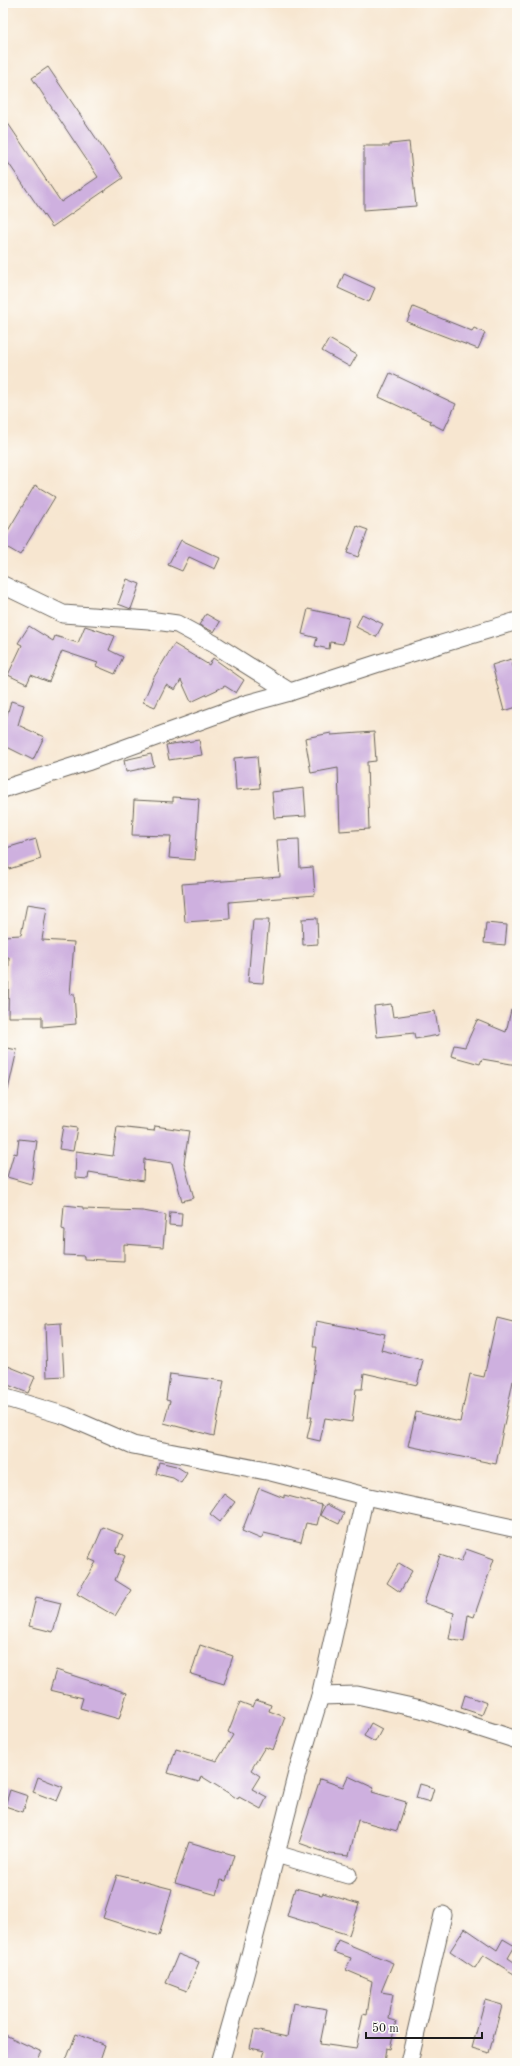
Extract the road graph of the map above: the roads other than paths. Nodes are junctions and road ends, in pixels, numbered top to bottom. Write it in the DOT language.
graph roads {
  1 [pos="3,584"];
  2 [pos="517,621"];
  3 [pos="290,692"];
  4 [pos="3,789"];
  5 [pos="3,1397"];
  6 [pos="366,1496"];
  7 [pos="517,1529"];
  8 [pos="320,1696"];
  9 [pos="517,1740"];
  10 [pos="276,1854"];
  11 [pos="348,1875"];
  12 [pos="443,1915"];
  13 [pos="220,2063"];
  14 [pos="409,2063"];
  1 -- 3 [label="street"];
  2 -- 3 [label="street"];
  3 -- 4 [label="street"];
  5 -- 6 [label="street"];
  6 -- 7 [label="street"];
  6 -- 8 [label="street"];
  8 -- 9 [label="street"];
  8 -- 10 [label="street"];
  10 -- 11 [label="street"];
  10 -- 13 [label="street"];
  12 -- 14 [label="street"];
}
